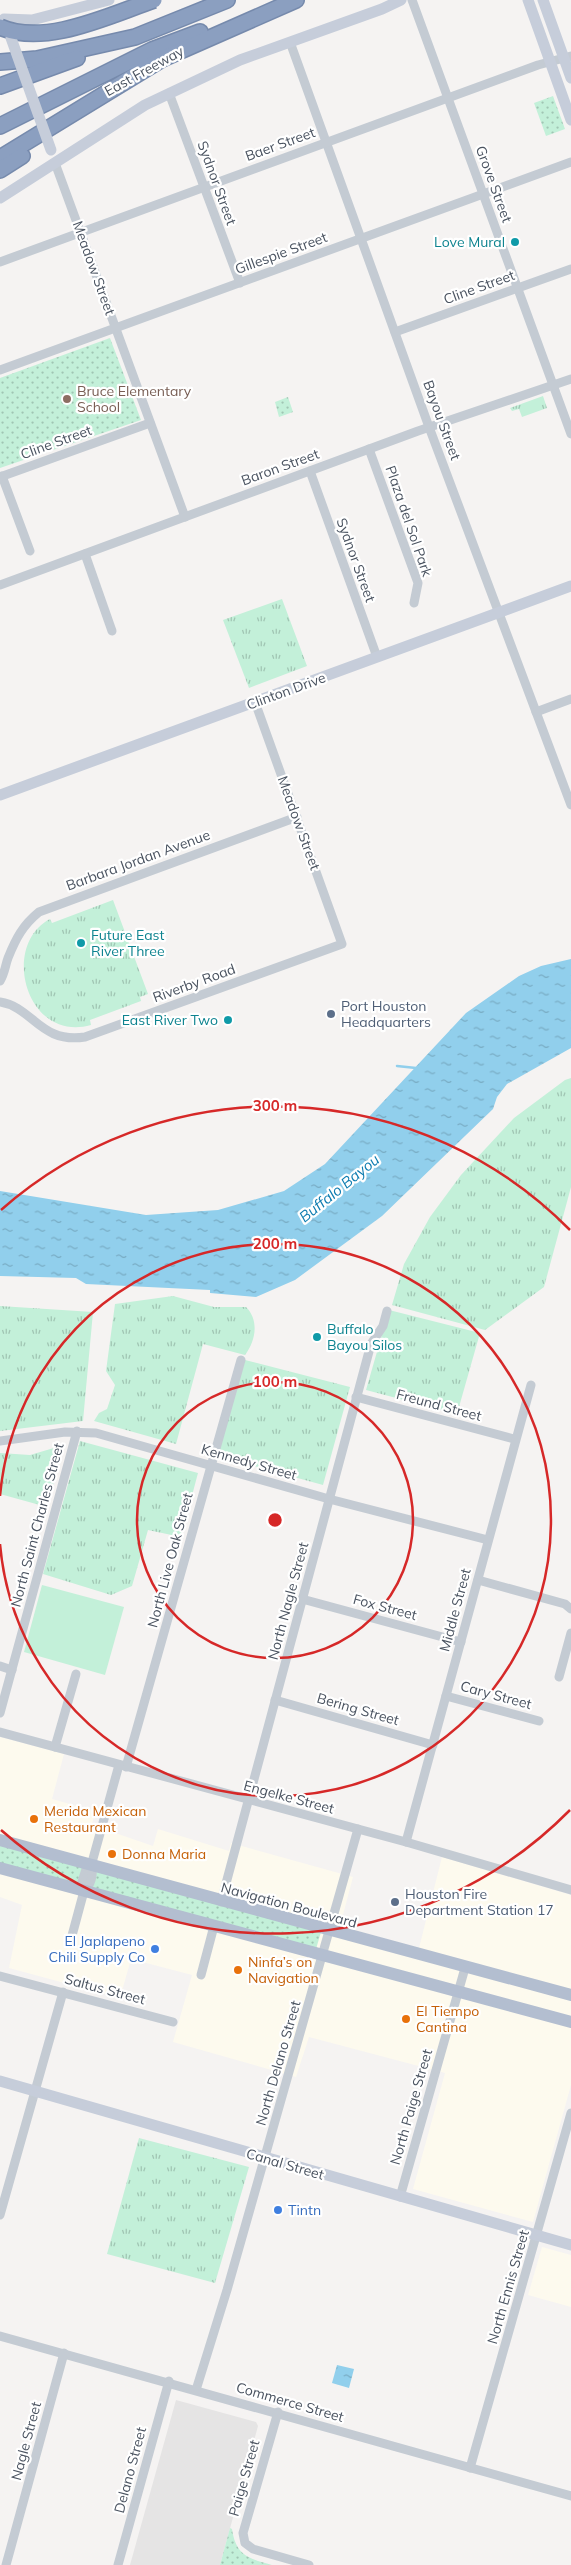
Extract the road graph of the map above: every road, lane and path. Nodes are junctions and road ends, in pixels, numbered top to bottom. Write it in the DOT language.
graph roads {
  1 [pos="109,0"];
  2 [pos="154,0"];
  3 [pos="227,0"];
  4 [pos="295,0"];
  5 [pos="401,0"];
  6 [pos="412,0"];
  7 [pos="528,0"];
  8 [pos="543,0"];
  9 [pos="4,23"];
  10 [pos="135,37"];
  11 [pos="208,38"];
  12 [pos="290,42"];
  13 [pos="567,57"];
  14 [pos="550,61"];
  15 [pos="0,62"];
  16 [pos="571,78"];
  17 [pos="0,86"];
  18 [pos="169,93"];
  19 [pos="448,98"];
  20 [pos="571,120"];
  21 [pos="0,126"];
  22 [pos="325,142"];
  23 [pos="0,158"];
  24 [pos="571,162"];
  25 [pos="55,163"];
  26 [pos="0,170"];
  27 [pos="204,187"];
  28 [pos="483,193"];
  29 [pos="0,198"];
  30 [pos="80,233"];
  31 [pos="360,238"];
  32 [pos="0,262"];
  33 [pos="571,269"];
  34 [pos="240,283"];
  35 [pos="518,288"];
  36 [pos="116,328"];
  37 [pos="395,332"];
  38 [pos="0,370"];
  39 [pos="571,379"];
  40 [pos="552,386"];
  41 [pos="150,423"];
  42 [pos="429,427"];
  43 [pos="571,434"];
  44 [pos="369,449"];
  45 [pos="310,471"];
  46 [pos="1,476"];
  47 [pos="185,517"];
  48 [pos="30,551"];
  49 [pos="85,554"];
  50 [pos="0,585"];
  51 [pos="571,586"];
  52 [pos="414,603"];
  53 [pos="499,612"];
  54 [pos="112,631"];
  55 [pos="377,657"];
  56 [pos="571,699"];
  57 [pos="255,702"];
  58 [pos="536,712"];
  59 [pos="0,795"];
  60 [pos="571,806"];
  61 [pos="296,817"];
  62 [pos="342,944"];
  63 [pos="0,981"];
  64 [pos="0,1002"];
  65 [pos="387,1311"];
  66 [pos="241,1360"];
  67 [pos="531,1385"];
  68 [pos="356,1397"];
  69 [pos="77,1431"];
  70 [pos="514,1439"];
  71 [pos="0,1441"];
  72 [pos="210,1464"];
  73 [pos="329,1499"];
  74 [pos="488,1540"];
  75 [pos="478,1580"];
  76 [pos="302,1599"];
  77 [pos="571,1609"];
  78 [pos="571,1633"];
  79 [pos="461,1642"];
  80 [pos="0,1666"];
  81 [pos="12,1670"];
  82 [pos="76,1674"];
  83 [pos="559,1677"];
  84 [pos="446,1696"];
  85 [pos="275,1700"];
  86 [pos="0,1713"];
  87 [pos="539,1721"];
  88 [pos="0,1732"];
  89 [pos="433,1745"];
  90 [pos="55,1747"];
  91 [pos="123,1766"];
  92 [pos="247,1800"];
  93 [pos="358,1829"];
  94 [pos="0,1840"];
  95 [pos="406,1842"];
  96 [pos="92,1866"];
  97 [pos="0,1868"];
  98 [pos="571,1890"];
  99 [pos="84,1891"];
  100 [pos="221,1902"];
  101 [pos="214,1926"];
  102 [pos="329,1931"];
  103 [pos="70,1943"];
  104 [pos="322,1956"];
  105 [pos="465,1968"];
  106 [pos="201,1974"];
  107 [pos="0,1976"];
  108 [pos="64,1992"];
  109 [pos="458,1993"];
  110 [pos="571,1996"];
  111 [pos="173,2022"];
  112 [pos="571,2022"];
  113 [pos="0,2082"];
  114 [pos="34,2092"];
  115 [pos="571,2113"];
  116 [pos="265,2158"];
  117 [pos="400,2197"];
  118 [pos="0,2215"];
  119 [pos="537,2235"];
  120 [pos="571,2245"];
  121 [pos="0,2336"];
  122 [pos="64,2353"];
  123 [pos="169,2382"];
  124 [pos="196,2390"];
  125 [pos="278,2412"];
  126 [pos="470,2468"];
  127 [pos="571,2496"];
  128 [pos="6,2565"];
  129 [pos="118,2565"];
  130 [pos="309,2565"];
  1 -- 9 [label="street"];
  2 -- 9 [label="highway, bridge"];
  3 -- 10 [label="highway"];
  4 -- 11 [label="highway, East Freeway"];
  4 -- 21 [label="highway"];
  5 -- 12 [label="street"];
  6 -- 19 [label="street, Grove Street"];
  7 -- 14 [label="street"];
  8 -- 13 [label="street"];
  9 -- 25 [label="street, Meadow Street, bridge"];
  10 -- 15 [label="highway"];
  10 -- 17 [label="highway"];
  11 -- 23 [label="highway, East Freeway"];
  11 -- 26 [label="highway"];
  12 -- 18 [label="street"];
  12 -- 22 [label="street, Bayou Street"];
  13 -- 14 [label="street, Baer Street"];
  13 -- 16 [label="street"];
  14 -- 19 [label="street, Baer Street"];
  14 -- 20 [label="street"];
  18 -- 25 [label="street"];
  18 -- 27 [label="street, Sydnor Street"];
  19 -- 22 [label="street, Baer Street"];
  19 -- 28 [label="street, Grove Street"];
  22 -- 27 [label="street, Baer Street"];
  22 -- 31 [label="street, Bayou Street"];
  24 -- 28 [label="street, Gillespie Street"];
  25 -- 29 [label="street"];
  25 -- 30 [label="street, Meadow Street"];
  27 -- 30 [label="street, Baer Street"];
  27 -- 34 [label="street, Sydnor Street"];
  28 -- 31 [label="street, Gillespie Street"];
  28 -- 35 [label="street, Grove Street"];
  30 -- 32 [label="street, Baer Street"];
  30 -- 36 [label="street, Meadow Street"];
  31 -- 34 [label="street, Gillespie Street"];
  31 -- 37 [label="street, Bayou Street"];
  33 -- 35 [label="street, Cline Street"];
  34 -- 36 [label="street, Gillespie Street"];
  35 -- 37 [label="street, Cline Street"];
  35 -- 40 [label="street, Grove Street"];
  36 -- 38 [label="street, Gillespie Street"];
  36 -- 41 [label="street, Meadow Street"];
  37 -- 42 [label="street, Bayou Street"];
  39 -- 40 [label="street, Baron Street"];
  40 -- 42 [label="street, Baron Street"];
  40 -- 43 [label="street, Grove Street"];
  41 -- 46 [label="street, Cline Street"];
  41 -- 47 [label="street, Meadow Street"];
  42 -- 44 [label="street, Baron Street"];
  42 -- 53 [label="street, Bayou Street"];
  44 -- 45 [label="street, Baron Street"];
  44 -- 52 [label="street, Plaza del Sol Park"];
  45 -- 47 [label="street, Baron Street"];
  45 -- 55 [label="street, Sydnor Street"];
  46 -- 48 [label="street"];
  47 -- 49 [label="street, Baron Street"];
  49 -- 50 [label="street, Baron Street"];
  49 -- 54 [label="street"];
  51 -- 53 [label="street, Clinton Drive"];
  53 -- 55 [label="street, Clinton Drive"];
  53 -- 58 [label="street, Bayou Street"];
  55 -- 57 [label="street, Clinton Drive"];
  56 -- 58 [label="street"];
  57 -- 59 [label="street, Clinton Drive"];
  57 -- 61 [label="street, Meadow Street"];
  58 -- 60 [label="street, Bayou Street"];
  61 -- 62 [label="street, Meadow Street"];
  61 -- 63 [label="street, Barbara Jordan Avenue"];
  62 -- 64 [label="street, Riverby Road"];
  65 -- 68 [label="street, North Nagle Street"];
  66 -- 72 [label="street, North Live Oak Street"];
  67 -- 70 [label="street, Middle Street"];
  68 -- 70 [label="street, Freund Street"];
  68 -- 73 [label="street, North Nagle Street"];
  69 -- 71 [label="street, Kennedy Street"];
  69 -- 72 [label="street, Kennedy Street"];
  69 -- 81 [label="street, North Saint Charles Street"];
  70 -- 74 [label="street, Middle Street"];
  72 -- 73 [label="street, Kennedy Street"];
  72 -- 91 [label="street, North Live Oak Street"];
  73 -- 74 [label="street, Kennedy Street"];
  73 -- 76 [label="street, North Nagle Street"];
  74 -- 75 [label="street, Middle Street"];
  75 -- 77 [label="street"];
  75 -- 79 [label="street, Middle Street"];
  76 -- 79 [label="street, Fox Street"];
  76 -- 85 [label="street, North Nagle Street"];
  78 -- 83 [label="street"];
  79 -- 84 [label="street, Middle Street"];
  80 -- 81 [label="street"];
  81 -- 86 [label="street, North Saint Charles Street"];
  82 -- 90 [label="street"];
  84 -- 87 [label="street, Cary Street"];
  84 -- 89 [label="street, Middle Street"];
  85 -- 89 [label="street, Bering Street"];
  85 -- 92 [label="street, North Nagle Street"];
  88 -- 90 [label="street, Engelke Street"];
  89 -- 95 [label="street, Middle Street"];
  90 -- 91 [label="street, Engelke Street"];
  91 -- 92 [label="street, Engelke Street"];
  91 -- 96 [label="street, North Live Oak Street"];
  92 -- 93 [label="street, Engelke Street"];
  92 -- 100 [label="street, North Nagle Street"];
  93 -- 95 [label="street, Engelke Street"];
  93 -- 102 [label="street, North Delano Street"];
  94 -- 96 [label="main road, Navigation Boulevard"];
  95 -- 98 [label="street, Engelke Street"];
  96 -- 99 [label="street, North Live Oak Street"];
  96 -- 100 [label="main road, Navigation Boulevard"];
  97 -- 99 [label="main road"];
  99 -- 101 [label="main road"];
  99 -- 103 [label="street, North Live Oak Street"];
  100 -- 102 [label="main road, Navigation Boulevard"];
  101 -- 104 [label="main road"];
  101 -- 106 [label="street"];
  102 -- 104 [label="street, North Delano Street"];
  102 -- 105 [label="main road, Navigation Boulevard"];
  104 -- 109 [label="main road"];
  104 -- 116 [label="street, North Delano Street"];
  105 -- 109 [label="street, North Paige Street"];
  105 -- 110 [label="main road, Navigation Boulevard"];
  107 -- 108 [label="street, Saltus Street"];
  108 -- 111 [label="street, Saltus Street"];
  108 -- 114 [label="street"];
  109 -- 112 [label="main road"];
  109 -- 117 [label="street, North Paige Street"];
  113 -- 114 [label="street, Canal Street"];
  114 -- 116 [label="street, Canal Street"];
  114 -- 118 [label="street"];
  115 -- 119 [label="street, North Ennis Street"];
  116 -- 117 [label="street, Canal Street"];
  116 -- 124 [label="street, North Delano Street"];
  117 -- 119 [label="street, Canal Street"];
  119 -- 120 [label="street, Canal Street"];
  119 -- 126 [label="street, North Ennis Street"];
  121 -- 122 [label="street, Commerce Street"];
  122 -- 123 [label="street, Commerce Street"];
  122 -- 128 [label="street, Nagle Street"];
  123 -- 124 [label="street, Commerce Street"];
  123 -- 129 [label="street, Delano Street"];
  124 -- 125 [label="street, Commerce Street"];
  125 -- 126 [label="street, Commerce Street"];
  125 -- 130 [label="street, Paige Street"];
  126 -- 127 [label="street, Commerce Street"];
}
